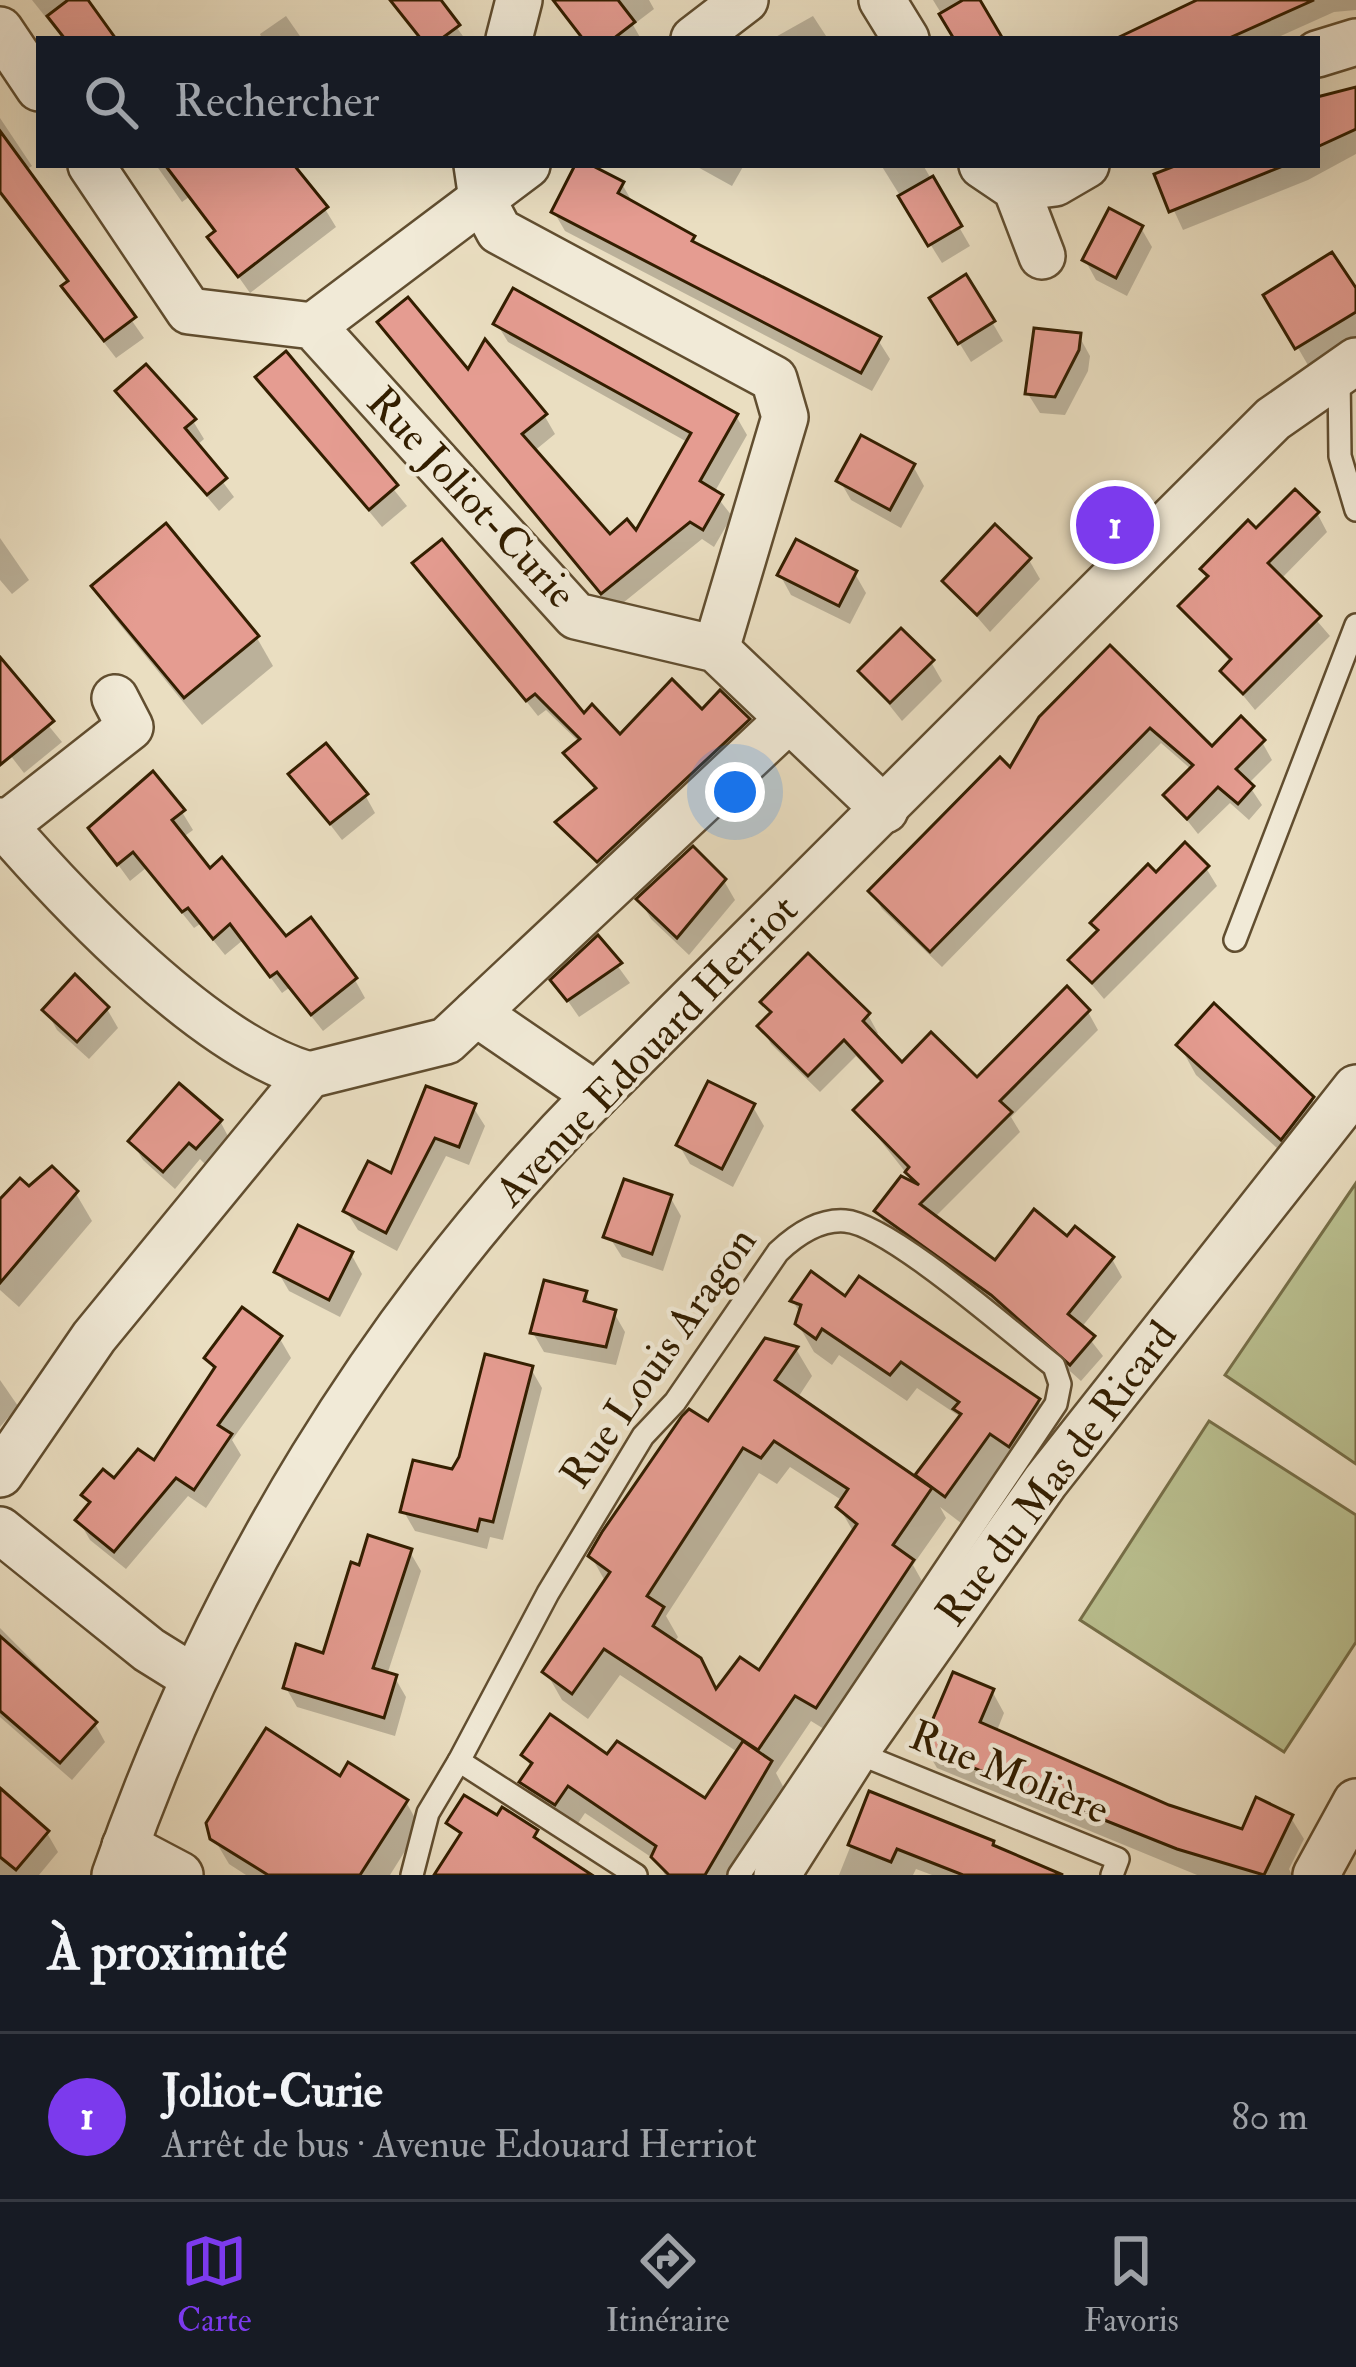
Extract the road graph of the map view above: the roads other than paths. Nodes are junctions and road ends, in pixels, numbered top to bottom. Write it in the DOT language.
graph roads {
  1 [pos="519,0"];
  2 [pos="745,0"];
  3 [pos="882,0"];
  4 [pos="0,29"];
  5 [pos="510,36"];
  6 [pos="698,36"];
  7 [pos="904,36"];
  8 [pos="1356,42"];
  9 [pos="1320,53"];
  10 [pos="36,83"];
  11 [pos="93,168"];
  12 [pos="519,168"];
  13 [pos="1081,168"];
  14 [pos="999,177"];
  15 [pos="480,182"];
  16 [pos="1042,256"];
  17 [pos="313,326"];
  18 [pos="1347,367"];
  19 [pos="1356,510"];
  20 [pos="1356,625"];
  21 [pos="716,650"];
  22 [pos="115,698"];
  23 [pos="789,718"];
  24 [pos="885,811"];
  25 [pos="2,824"];
  26 [pos="1235,940"];
  27 [pos="476,1013"];
  28 [pos="309,1075"];
  29 [pos="1356,1088"];
  30 [pos="596,1095"];
  31 [pos="0,1474"];
  32 [pos="0,1530"];
  33 [pos="194,1678"];
  34 [pos="855,1752"];
  35 [pos="459,1761"];
  36 [pos="1356,1802"];
  37 [pos="120,1861"];
  38 [pos="180,1875"];
  39 [pos="412,1875"];
  40 [pos="636,1875"];
  41 [pos="739,1875"];
  42 [pos="777,1875"];
  43 [pos="1112,1875"];
  44 [pos="1316,1875"];
  1 -- 5 [label="street"];
  2 -- 6 [label="street"];
  3 -- 7 [label="street"];
  4 -- 10 [label="street"];
  8 -- 9 [label="street"];
  11 -- 17 [label="street"];
  12 -- 15 [label="street"];
  13 -- 14 [label="street"];
  14 -- 16 [label="street"];
  15 -- 17 [label="street"];
  15 -- 21 [label="street"];
  17 -- 21 [label="street, Rue Joliot-Curie"];
  18 -- 19 [label="lane"];
  18 -- 24 [label="street, Avenue Edouard Herriot"];
  20 -- 26 [label="lane"];
  21 -- 23 [label="street, Rue Joliot-Curie"];
  22 -- 25 [label="street"];
  23 -- 24 [label="street, Rue Joliot-Curie"];
  23 -- 27 [label="street"];
  24 -- 30 [label="street, Avenue Edouard Herriot"];
  25 -- 28 [label="street"];
  27 -- 28 [label="street"];
  27 -- 30 [label="street"];
  28 -- 31 [label="street"];
  29 -- 34 [label="street, Rue du Mas de Ricard"];
  30 -- 33 [label="street, Avenue Edouard Herriot"];
  32 -- 33 [label="street"];
  33 -- 37 [label="street, Avenue Edouard Herriot"];
  34 -- 42 [label="street, Rue du Mas de Ricard"];
  34 -- 43 [label="lane, Rue Molière"];
  35 -- 39 [label="lane, Rue Louis Aragon"];
  35 -- 40 [label="lane"];
  35 -- 41 [label="lane, Rue Louis Aragon"];
  36 -- 44 [label="street"];
  37 -- 38 [label="street"];
}
